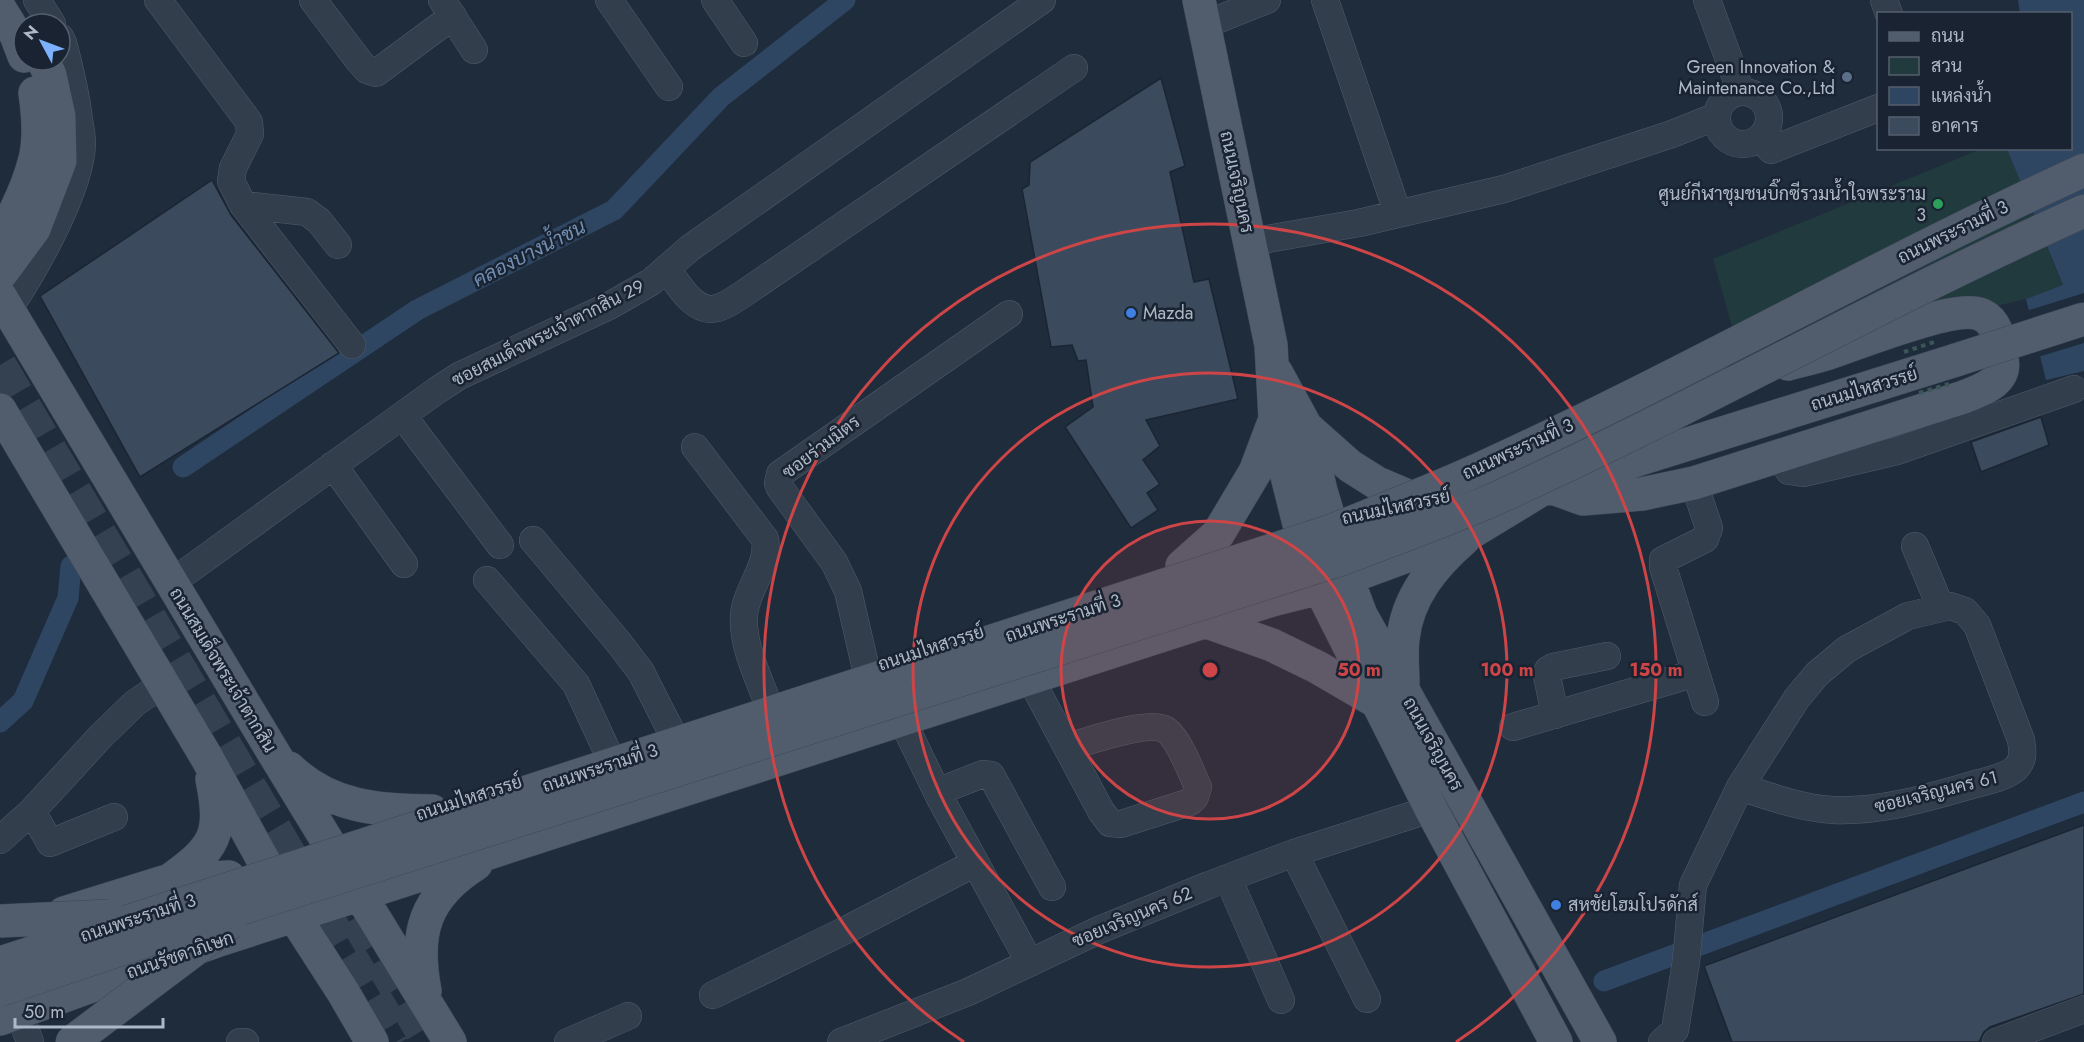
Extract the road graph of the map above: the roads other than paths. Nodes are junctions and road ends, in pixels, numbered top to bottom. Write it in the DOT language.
graph roads {
  1 [pos="158,0"];
  2 [pos="313,0"];
  3 [pos="609,0"];
  4 [pos="716,0"];
  5 [pos="1042,0"];
  6 [pos="1267,0"];
  7 [pos="1325,0"];
  8 [pos="1707,0"];
  9 [pos="448,8"];
  10 [pos="1201,12"];
  11 [pos="744,43"];
  12 [pos="474,50"];
  13 [pos="1074,68"];
  14 [pos="30,72"];
  15 [pos="49,72"];
  16 [pos="71,72"];
  17 [pos="669,87"];
  18 [pos="1741,92"];
  19 [pos="1877,108"];
  20 [pos="1717,116"];
  21 [pos="1761,137"];
  22 [pos="2084,170"];
  23 [pos="243,205"];
  24 [pos="2084,211"];
  25 [pos="1398,214"];
  26 [pos="0,240"];
  27 [pos="1250,242"];
  28 [pos="338,245"];
  29 [pos="667,269"];
  30 [pos="0,275"];
  31 [pos="4,303"];
  32 [pos="1009,314"];
  33 [pos="2084,319"];
  34 [pos="352,345"];
  35 [pos="1273,365"];
  36 [pos="2074,389"];
  37 [pos="403,416"];
  38 [pos="3,419"];
  39 [pos="1275,419"];
  40 [pos="1306,427"];
  41 [pos="695,447"];
  42 [pos="1779,456"];
  43 [pos="333,465"];
  44 [pos="1694,483"];
  45 [pos="1546,489"];
  46 [pos="1474,492"];
  47 [pos="1417,500"];
  48 [pos="1315,525"];
  49 [pos="1472,531"];
  50 [pos="533,540"];
  51 [pos="500,545"];
  52 [pos="1915,546"];
  53 [pos="404,564"];
  54 [pos="1182,566"];
  55 [pos="487,580"];
  56 [pos="171,583"];
  57 [pos="1333,583"];
  58 [pos="1941,608"];
  59 [pos="1207,622"];
  60 [pos="1607,656"];
  61 [pos="866,669"];
  62 [pos="1696,673"];
  63 [pos="1030,678"];
  64 [pos="163,684"];
  65 [pos="1390,695"];
  66 [pos="767,701"];
  67 [pos="1705,702"];
  68 [pos="1555,715"];
  69 [pos="902,720"];
  70 [pos="1513,727"];
  71 [pos="671,731"];
  72 [pos="1067,747"];
  73 [pos="273,752"];
  74 [pos="608,753"];
  75 [pos="207,758"];
  76 [pos="1740,787"];
  77 [pos="937,792"];
  78 [pos="1431,809"];
  79 [pos="432,810"];
  80 [pos="32,811"];
  81 [pos="114,817"];
  82 [pos="0,840"];
  83 [pos="329,843"];
  84 [pos="500,848"];
  85 [pos="1294,854"];
  86 [pos="975,863"];
  87 [pos="266,866"];
  88 [pos="229,877"];
  89 [pos="1228,878"];
  90 [pos="170,880"];
  91 [pos="1052,887"];
  92 [pos="361,895"];
  93 [pos="258,903"];
  94 [pos="151,914"];
  95 [pos="294,916"];
  96 [pos="0,921"];
  97 [pos="0,936"];
  98 [pos="58,937"];
  99 [pos="219,940"];
  100 [pos="0,945"];
  101 [pos="0,963"];
  102 [pos="1030,963"];
  103 [pos="72,992"];
  104 [pos="343,992"];
  105 [pos="713,995"];
  106 [pos="1367,999"];
  107 [pos="1281,1000"];
  108 [pos="427,1003"];
  109 [pos="6,1007"];
  110 [pos="2084,1009"];
  111 [pos="628,1016"];
  112 [pos="30,1042"];
  113 [pos="72,1042"];
  114 [pos="240,1042"];
  115 [pos="245,1042"];
  116 [pos="372,1042"];
  117 [pos="450,1042"];
  118 [pos="568,1042"];
  119 [pos="841,1042"];
  120 [pos="1556,1042"];
  121 [pos="1600,1042"];
  122 [pos="1662,1042"];
  123 [pos="1996,1042"];
  1 -- 23 [label="street"];
  2 -- 9 [label="street"];
  3 -- 17 [label="street"];
  4 -- 11 [label="street"];
  5 -- 29 [label="street, ซอยสมเด็จพระเจ้าตากสิน 29"];
  6 -- 10 [label="street"];
  7 -- 25 [label="street"];
  8 -- 18 [label="street"];
  9 -- 12 [label="street"];
  10 -- 27 [label="main road, ถนนเจริญนคร"];
  13 -- 29 [label="street"];
  14 -- 26 [label="main road"];
  15 -- 30 [label="main road"];
  16 -- 31 [label="street"];
  18 -- 20 [label="street"];
  18 -- 21 [label="street"];
  19 -- 21 [label="street"];
  20 -- 21 [label="street"];
  20 -- 25 [label="street"];
  22 -- 94 [label="main road, ถนนพระรามที่ 3, bridge"];
  23 -- 28 [label="street"];
  23 -- 34 [label="street"];
  24 -- 93 [label="main road, ถนนพระรามที่ 3, bridge"];
  25 -- 27 [label="street"];
  27 -- 35 [label="main road, ถนนเจริญนคร"];
  29 -- 37 [label="street, ซอยสมเด็จพระเจ้าตากสิน 29"];
  31 -- 56 [label="main road, ถนนสมเด็จพระเจ้าตากสิน"];
  32 -- 61 [label="street, ซอยร่วมมิตร"];
  33 -- 45 [label="main road, ถนนมไหสวรรย์, bridge"];
  35 -- 39 [label="main road, ถนนเจริญนคร"];
  35 -- 40 [label="main road, ถนนเจริญนคร"];
  36 -- 42 [label="street"];
  37 -- 43 [label="street, ซอยสมเด็จพระเจ้าตากสิน 29"];
  37 -- 51 [label="street"];
  38 -- 64 [label="main road"];
  39 -- 48 [label="main road, ถนนเจริญนคร"];
  39 -- 54 [label="main road"];
  40 -- 47 [label="main road"];
  40 -- 48 [label="main road, ถนนเจริญนคร"];
  41 -- 66 [label="street"];
  42 -- 44 [label="main road"];
  42 -- 46 [label="main road"];
  43 -- 53 [label="street"];
  43 -- 56 [label="street, ซอยสมเด็จพระเจ้าตากสิน 29"];
  44 -- 45 [label="main road"];
  44 -- 62 [label="street"];
  45 -- 46 [label="main road, ถนนมไหสวรรย์"];
  45 -- 49 [label="main road, ถนนมไหสวรรย์"];
  46 -- 47 [label="main road, ถนนมไหสวรรย์"];
  47 -- 48 [label="main road, ถนนมไหสวรรย์"];
  48 -- 54 [label="main road, ถนนมไหสวรรย์"];
  48 -- 57 [label="main road, ถนนเจริญนคร"];
  49 -- 57 [label="main road, ถนนมไหสวรรย์"];
  49 -- 65 [label="main road"];
  50 -- 71 [label="street"];
  52 -- 58 [label="street"];
  54 -- 61 [label="main road, ถนนมไหสวรรย์"];
  55 -- 74 [label="street"];
  56 -- 73 [label="main road, ถนนสมเด็จพระเจ้าตากสิน"];
  57 -- 59 [label="main road, ถนนมไหสวรรย์"];
  57 -- 65 [label="main road, ถนนเจริญนคร"];
  58 -- 76 [label="street, ซอยเจริญนคร 61"];
  58 -- 76 [label="street, ซอยเจริญนคร 61"];
  59 -- 63 [label="main road, ถนนมไหสวรรย์"];
  59 -- 65 [label="main road"];
  60 -- 68 [label="street"];
  61 -- 66 [label="main road, ถนนมไหสวรรย์"];
  62 -- 67 [label="street"];
  62 -- 68 [label="street"];
  63 -- 69 [label="main road, ถนนมไหสวรรย์"];
  63 -- 72 [label="street"];
  64 -- 75 [label="main road"];
  64 -- 80 [label="street"];
  65 -- 78 [label="main road, ถนนเจริญนคร"];
  65 -- 121 [label="main road, ถนนเจริญนคร"];
  66 -- 71 [label="main road, ถนนมไหสวรรย์"];
  68 -- 70 [label="street"];
  69 -- 77 [label="street"];
  69 -- 84 [label="main road, ถนนมไหสวรรย์"];
  71 -- 74 [label="main road, ถนนมไหสวรรย์"];
  72 -- 72 [label="street"];
  73 -- 79 [label="main road"];
  73 -- 83 [label="main road, ถนนสมเด็จพระเจ้าตากสิน"];
  74 -- 79 [label="main road, ถนนมไหสวรรย์"];
  75 -- 87 [label="main road"];
  75 -- 90 [label="main road"];
  76 -- 122 [label="street, ซอยเจริญนคร 61"];
  77 -- 86 [label="street"];
  77 -- 91 [label="street"];
  78 -- 85 [label="street, ซอยเจริญนคร 62"];
  78 -- 120 [label="main road, ถนนเจริญนคร"];
  79 -- 83 [label="main road, ถนนมไหสวรรย์"];
  80 -- 81 [label="street"];
  80 -- 82 [label="street"];
  83 -- 87 [label="main road"];
  83 -- 92 [label="main road, ถนนสมเด็จพระเจ้าตากสิน"];
  84 -- 92 [label="main road, ถนนมไหสวรรย์"];
  84 -- 108 [label="main road"];
  85 -- 89 [label="street, ซอยเจริญนคร 62"];
  85 -- 106 [label="street"];
  86 -- 102 [label="street"];
  86 -- 105 [label="street"];
  87 -- 88 [label="main road"];
  87 -- 95 [label="main road"];
  88 -- 90 [label="main road"];
  88 -- 98 [label="main road"];
  89 -- 102 [label="street, ซอยเจริญนคร 62"];
  89 -- 107 [label="street"];
  90 -- 97 [label="main road"];
  92 -- 95 [label="main road, ถนนรัชดาภิเษก"];
  92 -- 108 [label="main road, ถนนสมเด็จพระเจ้าตากสิน"];
  93 -- 109 [label="main road, ถนนพระรามที่ 3, bridge"];
  93 -- 113 [label="main road, bridge"];
  94 -- 96 [label="main road, bridge"];
  94 -- 98 [label="main road, ถนนพระรามที่ 3, bridge"];
  95 -- 99 [label="main road, ถนนรัชดาภิเษก"];
  95 -- 104 [label="main road"];
  98 -- 100 [label="main road"];
  98 -- 101 [label="main road, ถนนพระรามที่ 3, bridge"];
  98 -- 103 [label="main road"];
  99 -- 103 [label="main road, ถนนรัชดาภิเษก"];
  99 -- 104 [label="main road"];
  102 -- 119 [label="street, ซอยเจริญนคร 62"];
  103 -- 109 [label="main road, ถนนรัชดาภิเษก"];
  104 -- 116 [label="main road"];
  108 -- 117 [label="main road, ถนนสมเด็จพระเจ้าตากสิน"];
  109 -- 112 [label="street"];
  110 -- 123 [label="street"];
  111 -- 118 [label="street"];
  114 -- 115 [label="street"];
}
